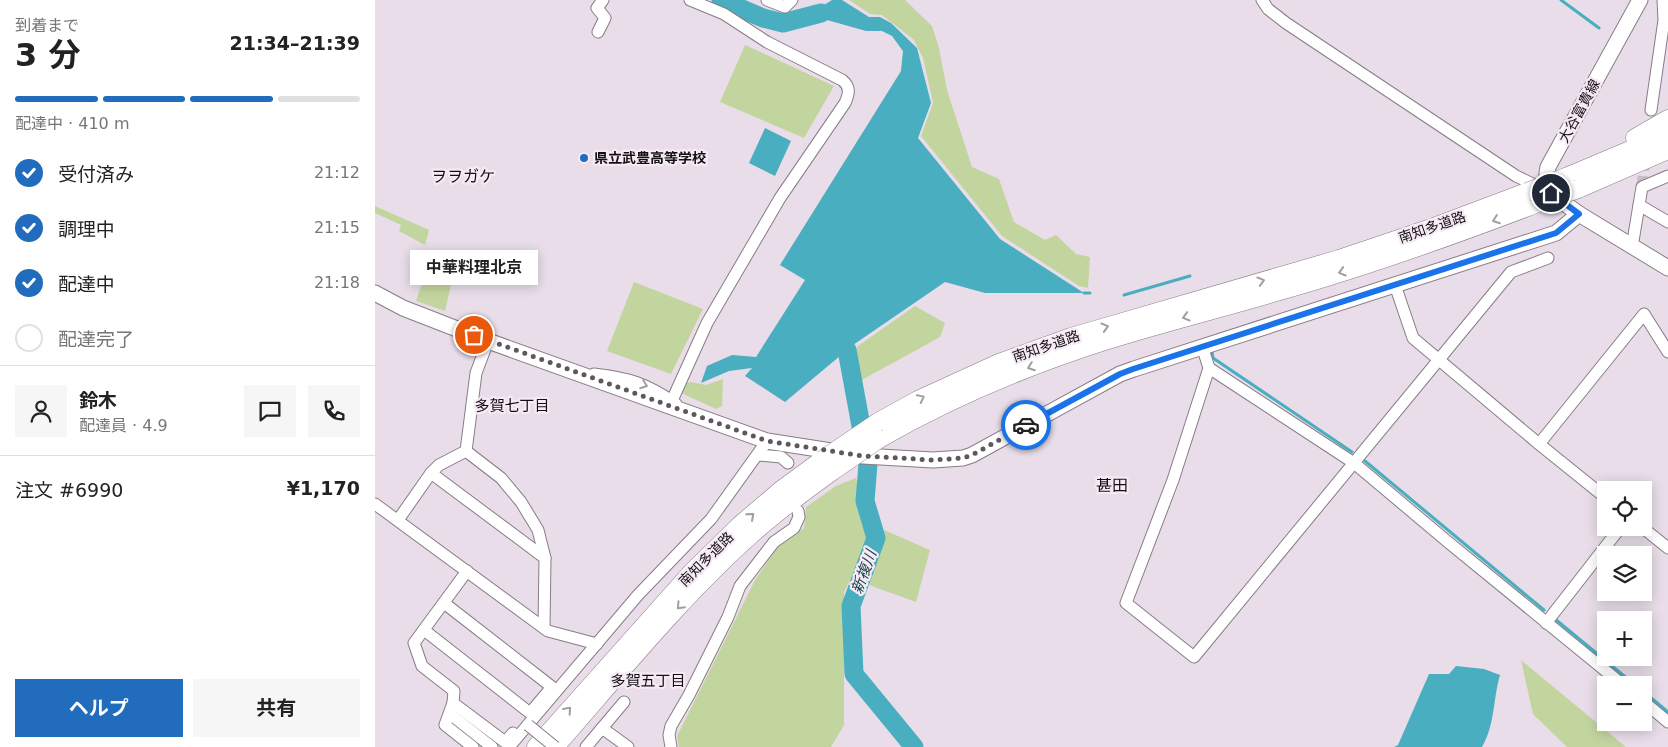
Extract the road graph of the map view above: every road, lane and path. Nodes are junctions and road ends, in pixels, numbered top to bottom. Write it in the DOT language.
graph roads {
  1 [pos="603,0"];
  2 [pos="690,0"];
  3 [pos="767,0"];
  4 [pos="792,0"];
  5 [pos="1262,0"];
  6 [pos="1640,0"];
  7 [pos="1663,0"];
  8 [pos="598,32"];
  9 [pos="1651,110"];
  10 [pos="1668,119"];
  11 [pos="1668,134"];
  12 [pos="1668,150"];
  13 [pos="1668,158"];
  14 [pos="1626,169"];
  15 [pos="1668,176"];
  16 [pos="1574,180"];
  17 [pos="1540,196"];
  18 [pos="1639,206"];
  19 [pos="1579,214"];
  20 [pos="1668,222"];
  21 [pos="1632,247"];
  22 [pos="1547,258"];
  23 [pos="1668,268"];
  24 [pos="1395,285"];
  25 [pos="375,293"];
  26 [pos="488,340"];
  27 [pos="1202,346"];
  28 [pos="1668,352"];
  29 [pos="1439,360"];
  30 [pos="1209,368"];
  31 [pos="670,403"];
  32 [pos="879,439"];
  33 [pos="767,441"];
  34 [pos="1539,444"];
  35 [pos="466,451"];
  36 [pos="758,455"];
  37 [pos="788,462"];
  38 [pos="1354,463"];
  39 [pos="828,465"];
  40 [pos="431,473"];
  41 [pos="1597,491"];
  42 [pos="375,504"];
  43 [pos="798,511"];
  44 [pos="398,520"];
  45 [pos="1652,535"];
  46 [pos="1615,536"];
  47 [pos="1668,548"];
  48 [pos="545,558"];
  49 [pos="467,571"];
  50 [pos="444,603"];
  51 [pos="1547,623"];
  52 [pos="544,628"];
  53 [pos="424,630"];
  54 [pos="597,644"];
  55 [pos="1612,676"];
  56 [pos="624,702"];
  57 [pos="452,708"];
  58 [pos="1652,709"];
  59 [pos="530,713"];
  60 [pos="1668,722"];
  61 [pos="528,725"];
  62 [pos="602,728"];
  63 [pos="505,745"];
  64 [pos="473,747"];
  65 [pos="492,747"];
  66 [pos="536,747"];
  67 [pos="555,747"];
  68 [pos="586,747"];
  69 [pos="628,747"];
  70 [pos="671,747"];
  1 -- 8 [label="street"];
  2 -- 31 [label="street"];
  3 -- 4 [label="street"];
  5 -- 17 [label="street"];
  6 -- 17 [label="main road, 大谷富貴線"];
  7 -- 9 [label="street"];
  10 -- 16 [label="highway"];
  11 -- 16 [label="highway, 南知多道路"];
  12 -- 14 [label="highway, 南知多道路"];
  13 -- 14 [label="highway"];
  14 -- 16 [label="highway, 南知多道路"];
  15 -- 18 [label="street"];
  16 -- 17 [label="highway, 南知多道路, bridge"];
  17 -- 19 [label="main road"];
  17 -- 32 [label="highway, 南知多道路"];
  18 -- 20 [label="street"];
  18 -- 21 [label="street"];
  19 -- 21 [label="main road"];
  19 -- 24 [label="main road"];
  21 -- 23 [label="main road"];
  22 -- 29 [label="street"];
  24 -- 27 [label="main road"];
  24 -- 29 [label="street"];
  25 -- 26 [label="main road"];
  26 -- 31 [label="main road"];
  26 -- 35 [label="street"];
  27 -- 30 [label="street"];
  27 -- 32 [label="main road"];
  28 -- 34 [label="street"];
  29 -- 34 [label="street"];
  29 -- 38 [label="street"];
  30 -- 38 [label="street"];
  30 -- 38 [label="street"];
  31 -- 33 [label="main road"];
  32 -- 33 [label="main road"];
  32 -- 39 [label="highway, 南知多道路, bridge"];
  33 -- 36 [label="street"];
  34 -- 41 [label="street"];
  35 -- 40 [label="street"];
  35 -- 48 [label="street"];
  36 -- 37 [label="street"];
  36 -- 54 [label="street"];
  38 -- 51 [label="street"];
  66 -- 39 [label="highway, 南知多道路, one-way"];
  39 -- 67 [label="highway, 南知多道路, one-way"];
  40 -- 44 [label="street"];
  40 -- 48 [label="street"];
  42 -- 44 [label="street"];
  43 -- 70 [label="street"];
  44 -- 49 [label="street"];
  45 -- 47 [label="street"];
  46 -- 51 [label="street"];
  48 -- 52 [label="street"];
  49 -- 50 [label="street"];
  49 -- 52 [label="street"];
  50 -- 53 [label="street"];
  50 -- 59 [label="street"];
  51 -- 55 [label="street"];
  52 -- 54 [label="street"];
  53 -- 57 [label="street"];
  53 -- 59 [label="street"];
  54 -- 61 [label="street"];
  56 -- 62 [label="street"];
  57 -- 63 [label="street"];
  57 -- 64 [label="street"];
  57 -- 65 [label="street"];
  58 -- 60 [label="street"];
  59 -- 63 [label="street"];
  61 -- 63 [label="street"];
  61 -- 67 [label="street, bridge"];
  62 -- 68 [label="street"];
  62 -- 69 [label="street"];
}
